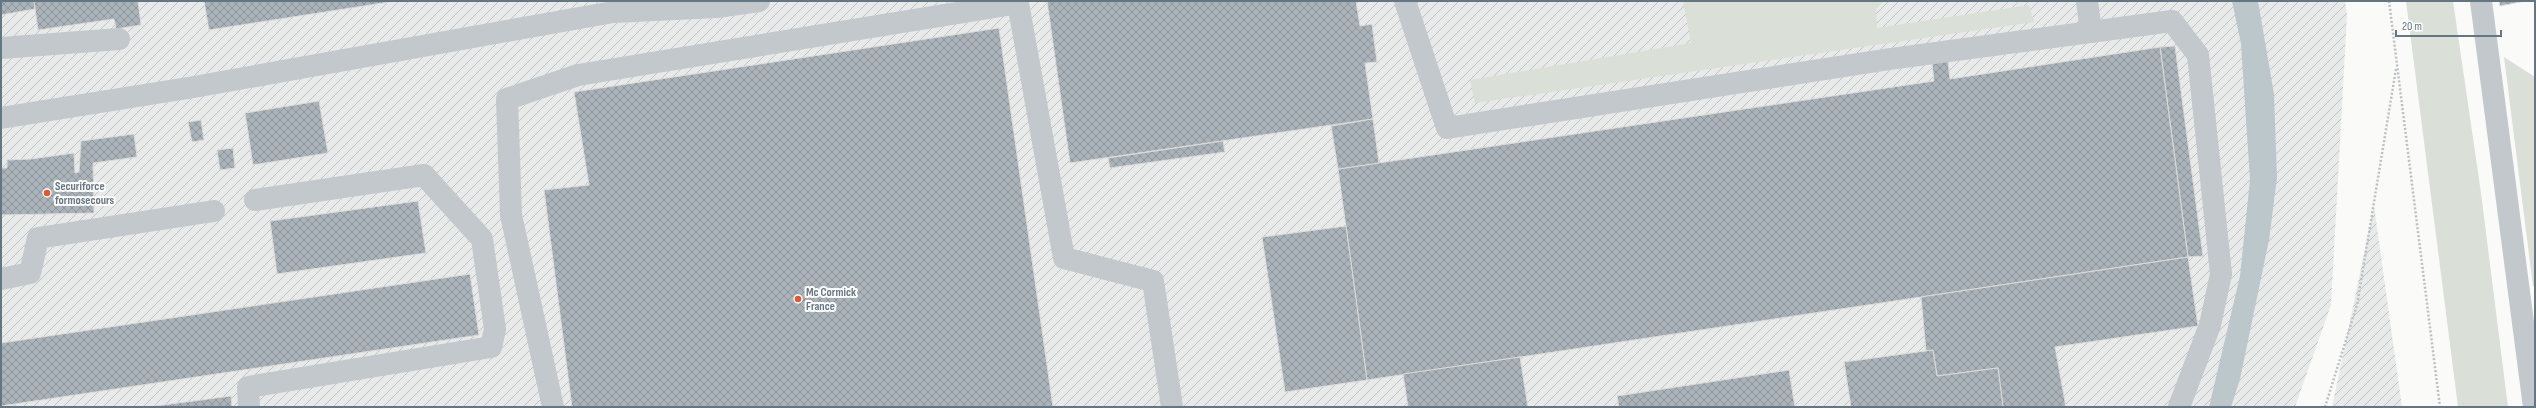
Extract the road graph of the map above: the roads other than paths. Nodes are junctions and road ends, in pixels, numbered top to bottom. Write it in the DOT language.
graph roads {
  1 [pos="759,1"];
  2 [pos="1404,1"];
  3 [pos="2087,1"];
  4 [pos="2481,1"];
  5 [pos="1018,2"];
  6 [pos="612,6"];
  7 [pos="2091,32"];
  8 [pos="119,40"];
  9 [pos="1,48"];
  10 [pos="1,118"];
  11 [pos="255,200"];
  12 [pos="214,211"];
  13 [pos="1,279"];
  14 [pos="2531,357"];
  15 [pos="250,407"];
  16 [pos="553,407"];
  17 [pos="1172,407"];
  18 [pos="2179,407"];
  19 [pos="2534,407"];
  1 -- 6 [label="street"];
  2 -- 7 [label="street"];
  3 -- 7 [label="street"];
  4 -- 14 [label="street"];
  5 -- 16 [label="street"];
  5 -- 17 [label="street"];
  6 -- 10 [label="street"];
  7 -- 18 [label="street"];
  8 -- 9 [label="street"];
  11 -- 15 [label="street"];
  12 -- 13 [label="street"];
  14 -- 19 [label="street"];
}
